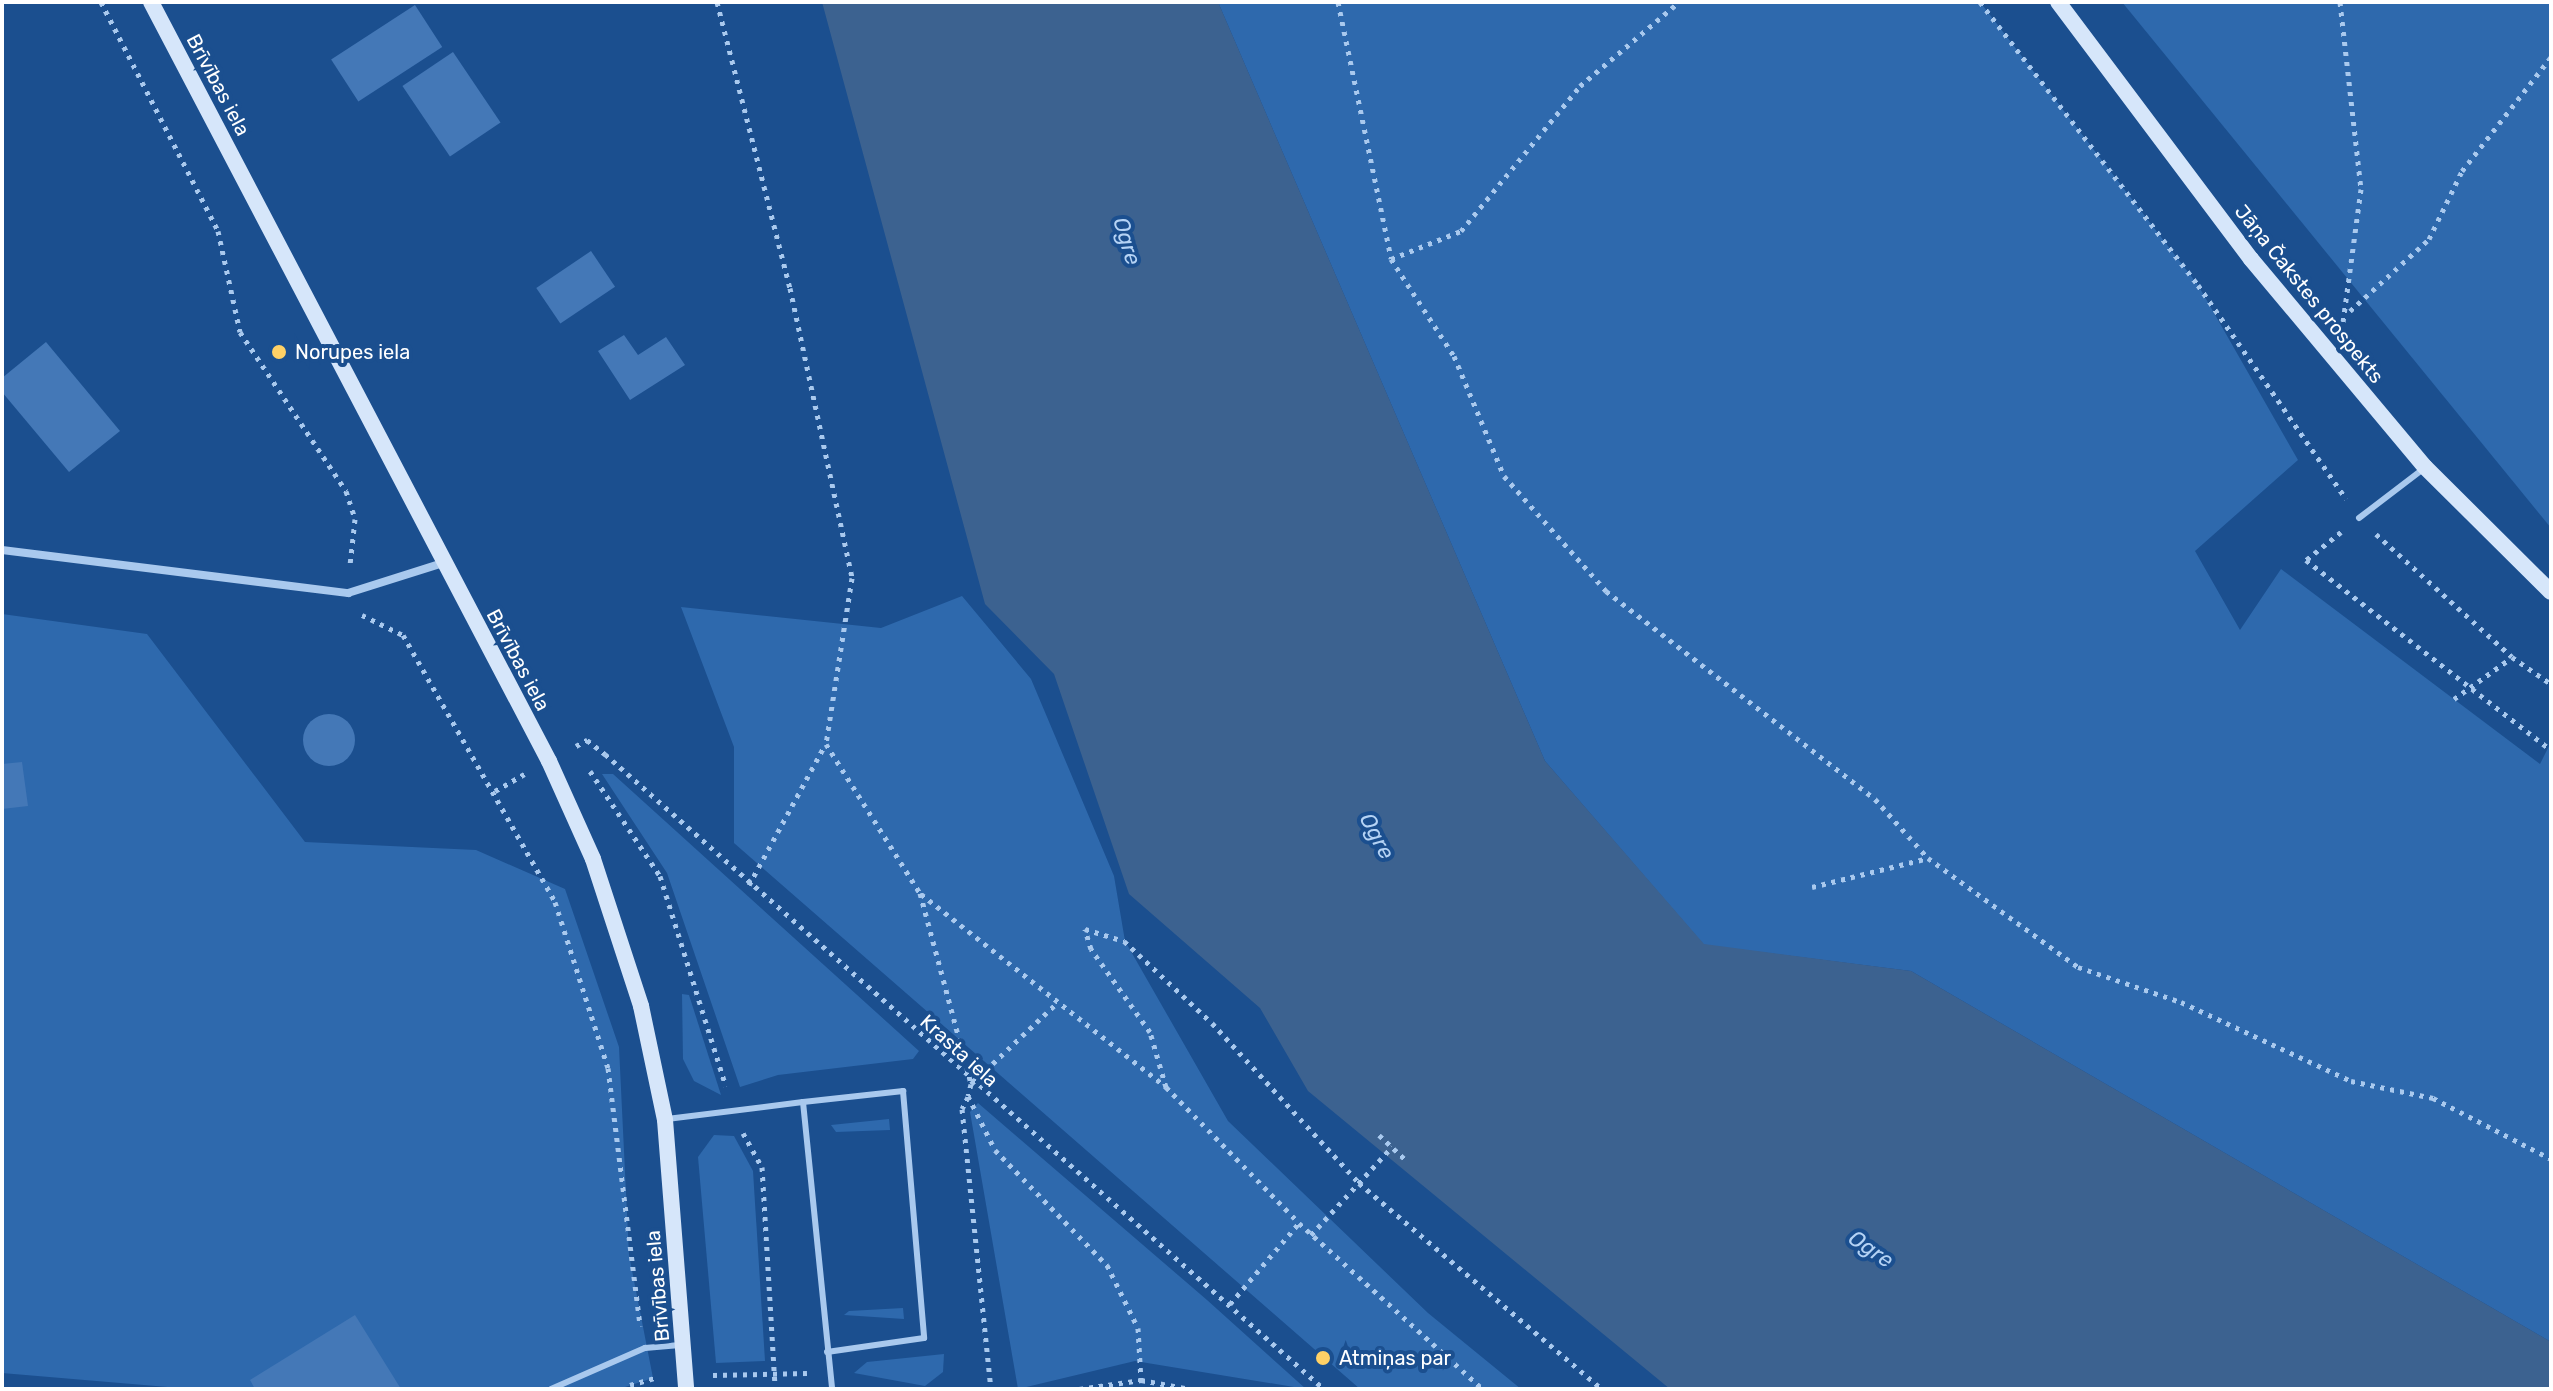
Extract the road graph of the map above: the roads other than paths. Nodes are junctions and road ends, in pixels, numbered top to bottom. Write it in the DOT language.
graph roads {
  1 [pos="151,2"];
  2 [pos="2058,2"];
  3 [pos="2425,467"];
  4 [pos="2359,518"];
  5 [pos="2,550"];
  6 [pos="443,563"];
  7 [pos="2551,592"];
  8 [pos="803,1102"];
  9 [pos="665,1120"];
  10 [pos="683,1344"];
  11 [pos="827,1352"];
  12 [pos="686,1383"];
  13 [pos="551,1389"];
  14 [pos="832,1389"];
  1 -- 6 [label="main road, Brīvības iela"];
  2 -- 3 [label="main road, Jāņa Čakstes prospekts"];
  3 -- 4 [label="lane"];
  3 -- 7 [label="main road, Jāņa Čakstes prospekts"];
  5 -- 6 [label="street"];
  6 -- 9 [label="main road, Brīvības iela"];
  8 -- 9 [label="lane"];
  8 -- 11 [label="lane"];
  8 -- 11 [label="lane"];
  9 -- 10 [label="main road, Brīvības iela"];
  10 -- 12 [label="main road, Brīvības iela"];
  10 -- 13 [label="lane"];
  11 -- 14 [label="lane"];
}
